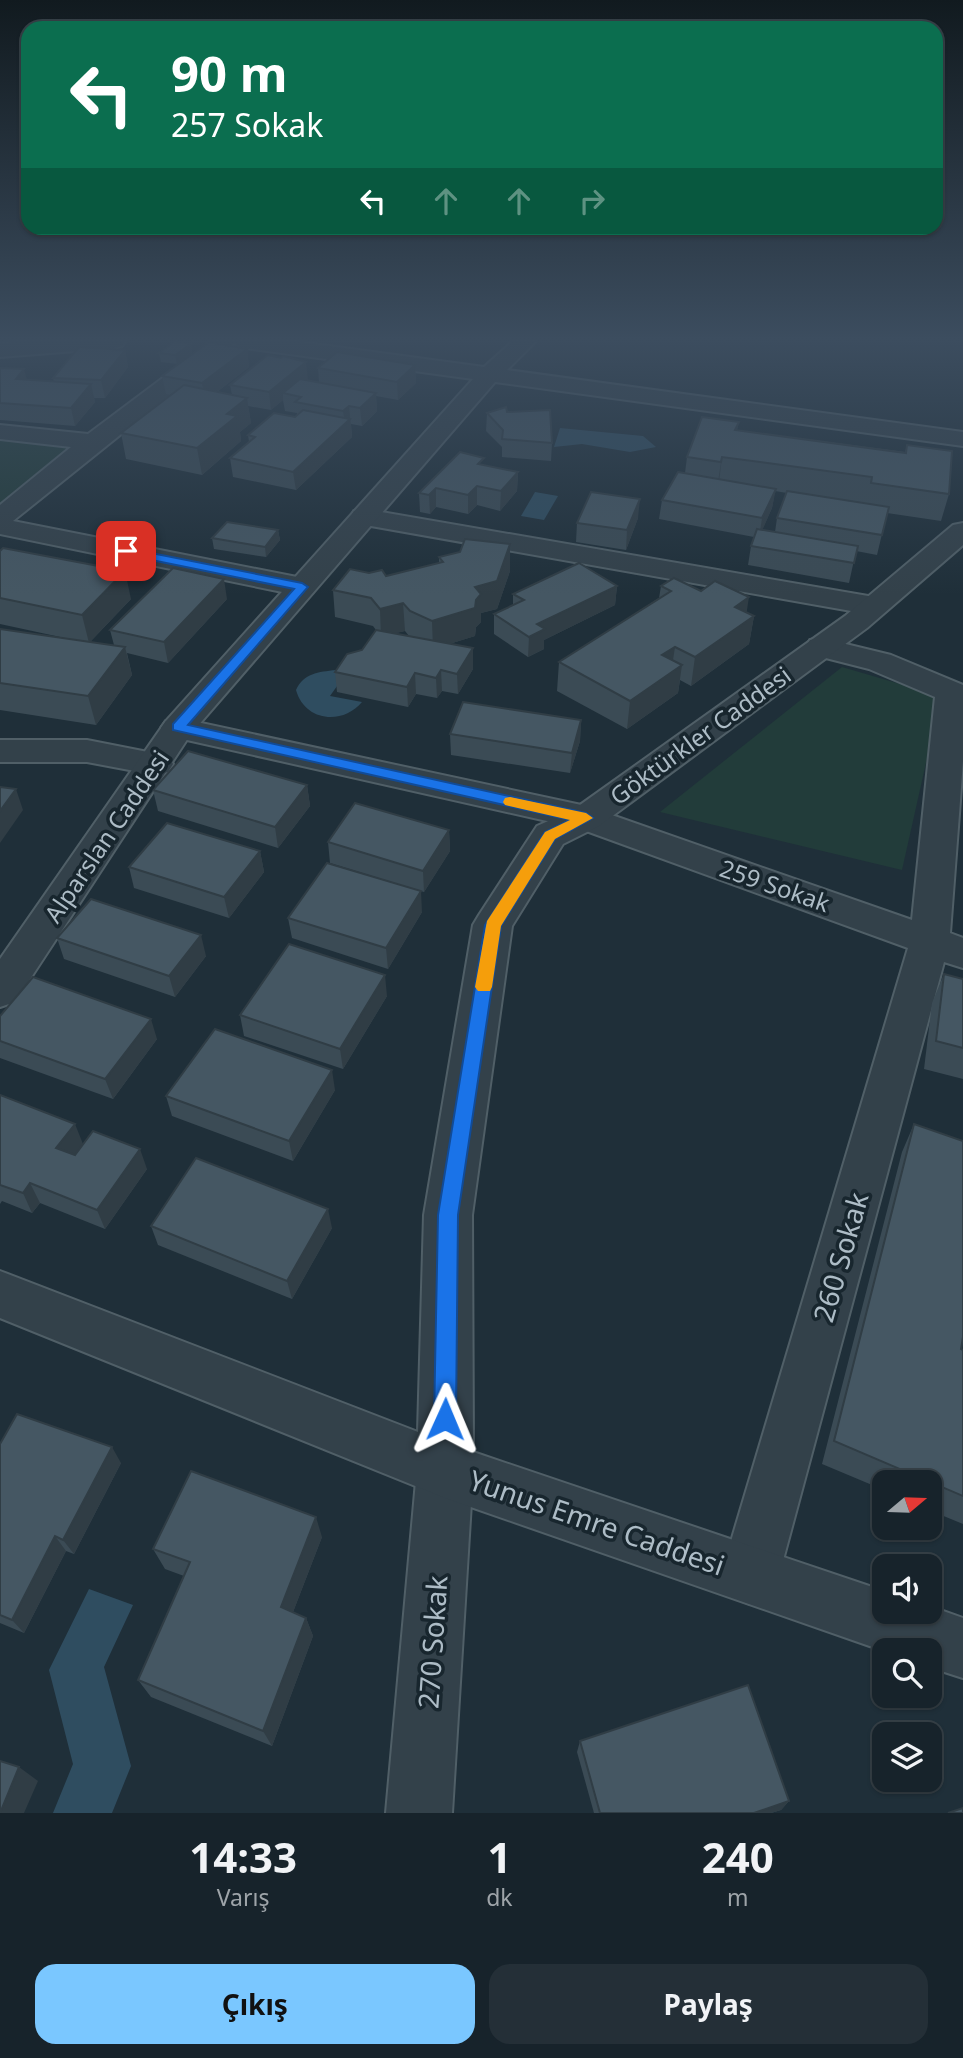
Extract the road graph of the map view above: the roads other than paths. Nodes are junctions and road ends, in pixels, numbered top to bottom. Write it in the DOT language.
graph roads {
  1 [pos="115,426"];
  2 [pos="445,426"];
  3 [pos="867,426"];
  4 [pos="0,432"];
  5 [pos="963,439"];
  6 [pos="93,442"];
  7 [pos="364,517"];
  8 [pos="0,518"];
  9 [pos="0,526"];
  10 [pos="963,531"];
  11 [pos="302,587"];
  12 [pos="874,606"];
  13 [pos="821,647"];
  14 [pos="958,692"];
  15 [pos="178,727"];
  16 [pos="0,751"];
  17 [pos="156,764"];
  18 [pos="586,818"];
  19 [pos="947,946"];
  20 [pos="0,991"];
  21 [pos="0,1294"];
  22 [pos="444,1471"];
  23 [pos="750,1575"];
  24 [pos="963,1648"];
  25 [pos="419,1813"];
  1 -- 6 [label="street"];
  2 -- 7 [label="street, Alparslan Caddesi"];
  3 -- 5 [label="street"];
  4 -- 6 [label="street"];
  6 -- 8 [label="street"];
  7 -- 11 [label="street, Alparslan Caddesi"];
  7 -- 12 [label="street"];
  9 -- 11 [label="street"];
  10 -- 12 [label="street, Göktürkler Caddesi"];
  11 -- 15 [label="street, Alparslan Caddesi"];
  12 -- 13 [label="street, Göktürkler Caddesi"];
  13 -- 14 [label="street"];
  13 -- 18 [label="street, Göktürkler Caddesi"];
  14 -- 19 [label="street, 260 Sokak"];
  15 -- 17 [label="street, Alparslan Caddesi"];
  15 -- 18 [label="street, 259 Sokak"];
  16 -- 17 [label="street"];
  17 -- 20 [label="street, Alparslan Caddesi"];
  18 -- 19 [label="street, 259 Sokak"];
  18 -- 22 [label="street, Göktürkler Caddesi"];
  19 -- 23 [label="street, 260 Sokak"];
  21 -- 22 [label="street, Yunus Emre Caddesi"];
  22 -- 23 [label="street, Yunus Emre Caddesi"];
  22 -- 25 [label="street, 270 Sokak"];
  23 -- 24 [label="street, Yunus Emre Caddesi"];
}
